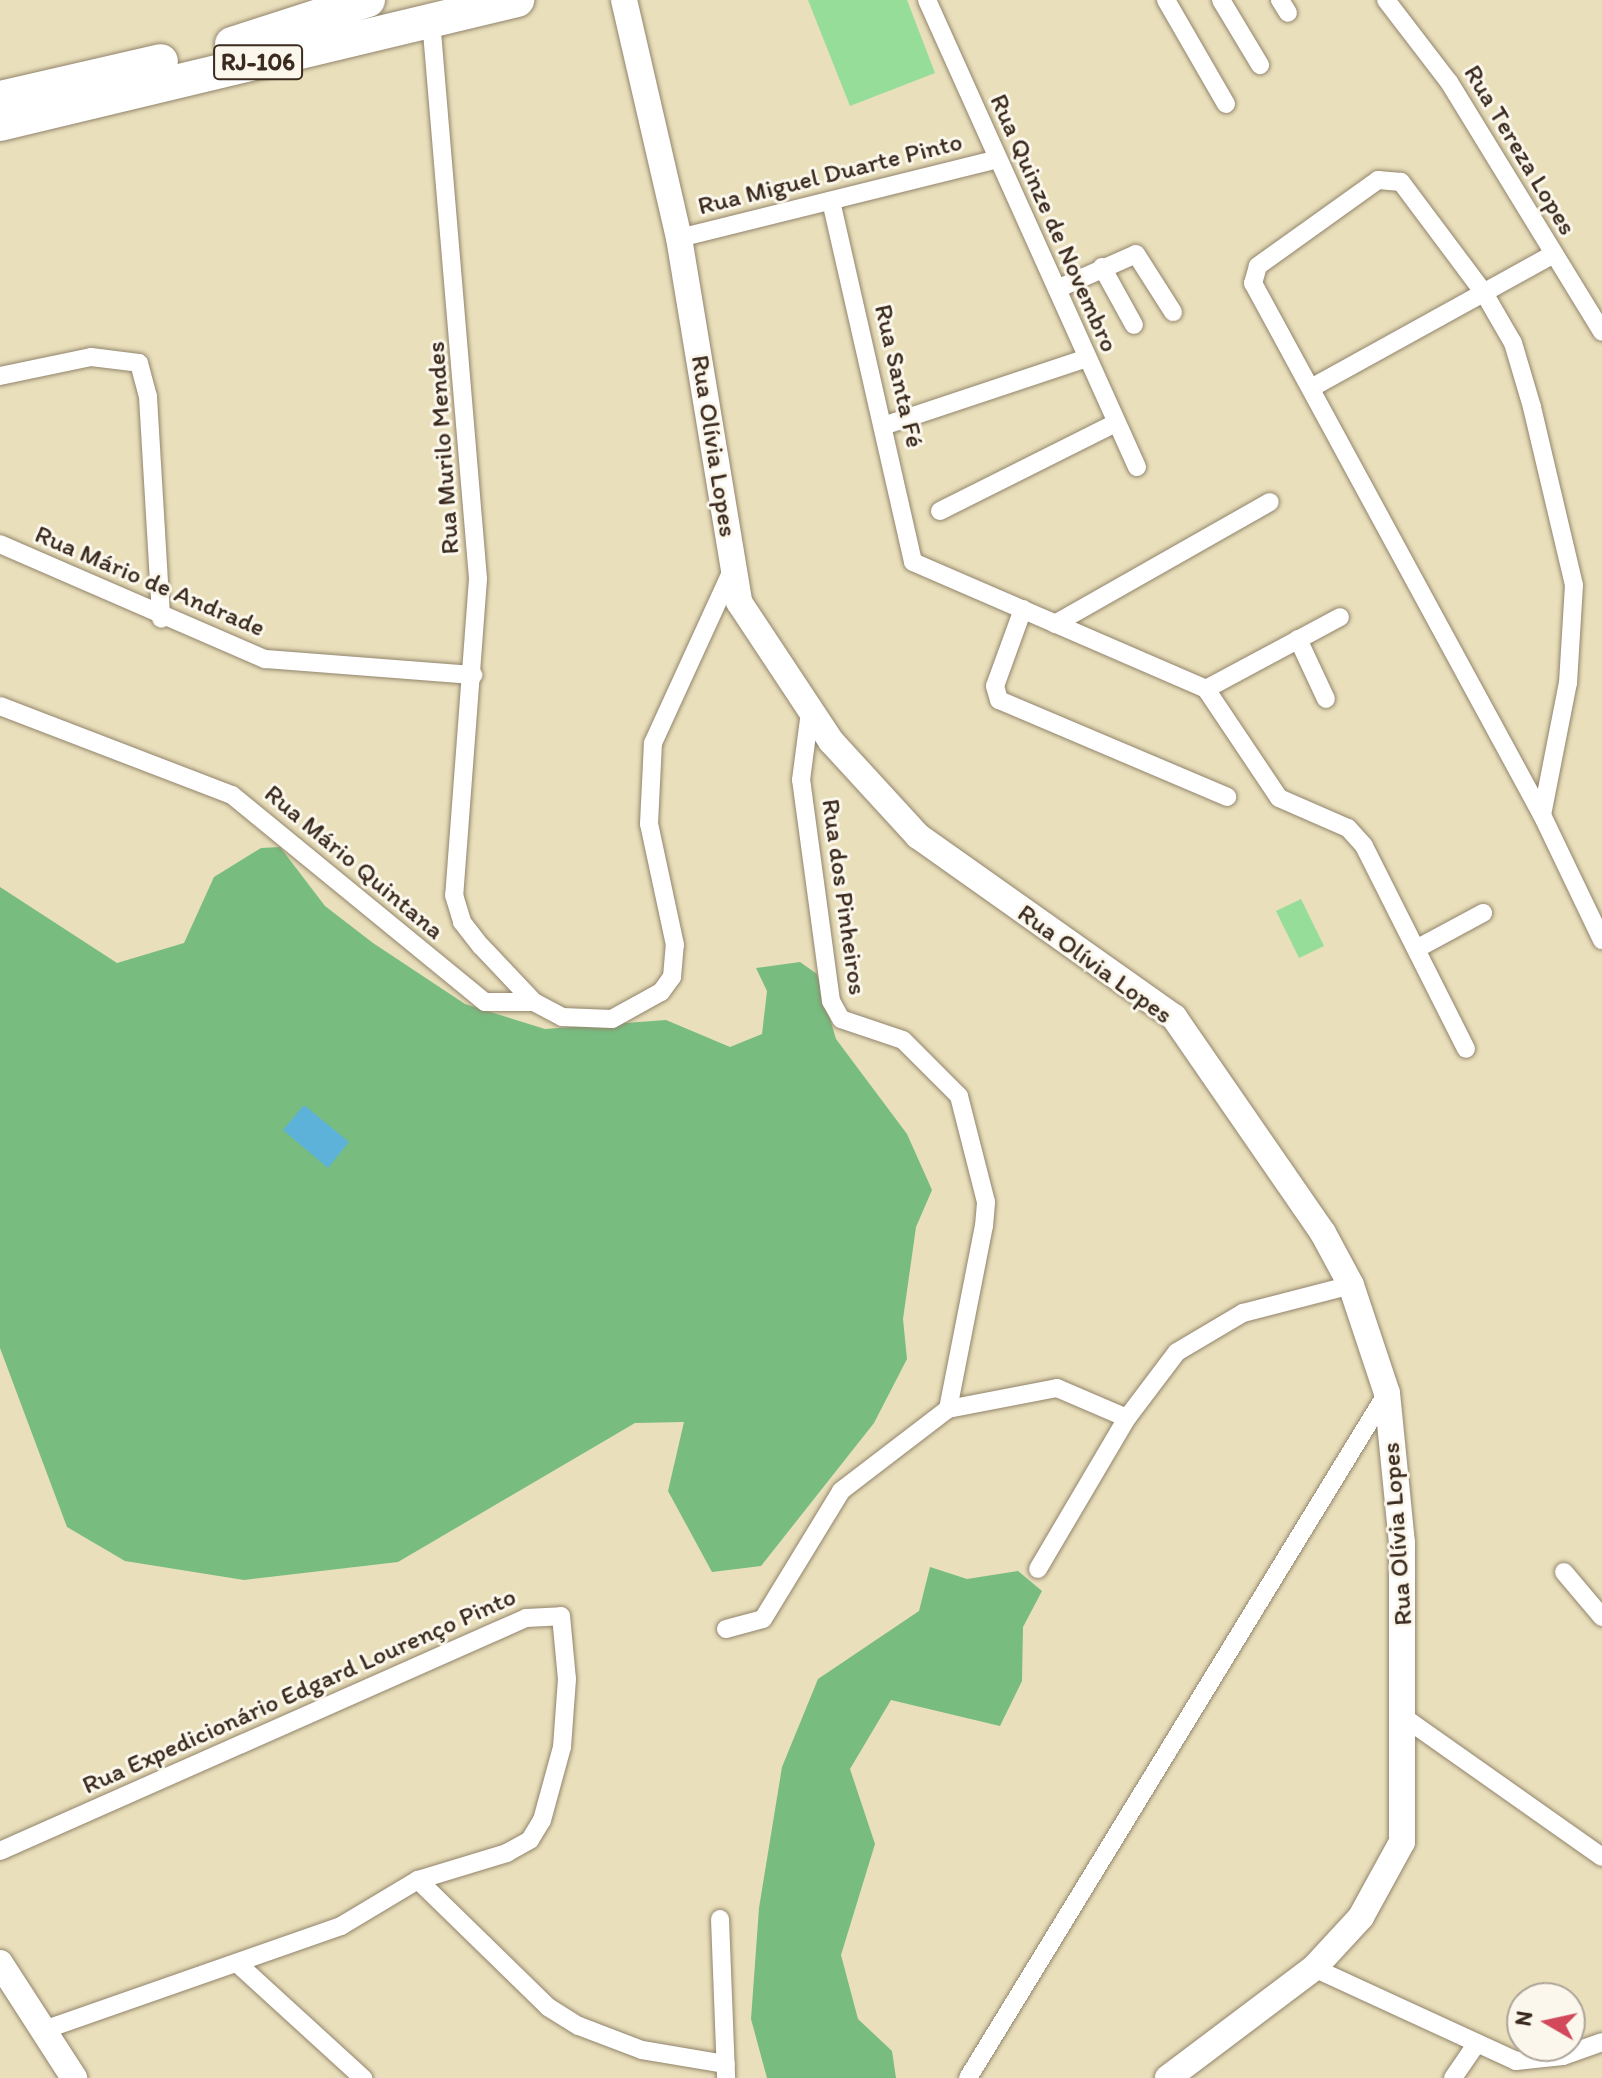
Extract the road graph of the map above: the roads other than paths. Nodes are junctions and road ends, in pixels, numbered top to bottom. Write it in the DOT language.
graph roads {
  1 [pos="368,0"];
  2 [pos="517,0"];
  3 [pos="624,0"];
  4 [pos="927,0"];
  5 [pos="1166,0"];
  6 [pos="1221,0"];
  7 [pos="1386,0"];
  8 [pos="431,20"];
  9 [pos="1260,65"];
  10 [pos="0,98"];
  11 [pos="1226,104"];
  12 [pos="0,124"];
  13 [pos="994,160"];
  14 [pos="831,201"];
  15 [pos="679,238"];
  16 [pos="1552,255"];
  17 [pos="1102,267"];
  18 [pos="1057,289"];
  19 [pos="1484,293"];
  20 [pos="1173,312"];
  21 [pos="1134,325"];
  22 [pos="1602,332"];
  23 [pos="1087,358"];
  24 [pos="0,376"];
  25 [pos="1311,388"];
  26 [pos="1116,423"];
  27 [pos="886,425"];
  28 [pos="1137,467"];
  29 [pos="1270,502"];
  30 [pos="940,511"];
  31 [pos="0,544"];
  32 [pos="733,568"];
  33 [pos="1023,609"];
  34 [pos="1340,617"];
  35 [pos="161,619"];
  36 [pos="1055,624"];
  37 [pos="1298,639"];
  38 [pos="473,675"];
  39 [pos="1206,689"];
  40 [pos="1326,699"];
  41 [pos="0,706"];
  42 [pos="810,712"];
  43 [pos="1227,797"];
  44 [pos="1542,815"];
  45 [pos="1483,913"];
  46 [pos="1602,940"];
  47 [pos="1418,948"];
  48 [pos="534,1002"];
  49 [pos="1466,1049"];
  50 [pos="1351,1285"];
  51 [pos="1387,1393"];
  52 [pos="948,1409"];
  53 [pos="1127,1418"];
  54 [pos="1038,1569"];
  55 [pos="1564,1572"];
  56 [pos="1602,1617"];
  57 [pos="726,1629"];
  58 [pos="1405,1718"];
  59 [pos="0,1851"];
  60 [pos="1602,1857"];
  61 [pos="418,1880"];
  62 [pos="720,1919"];
  63 [pos="0,1963"];
  64 [pos="237,1963"];
  65 [pos="1314,1968"];
  66 [pos="41,2031"];
  67 [pos="1602,2042"];
  68 [pos="1477,2043"];
  69 [pos="726,2071"];
  70 [pos="74,2078"];
  71 [pos="363,2078"];
  72 [pos="968,2078"];
  73 [pos="1168,2078"];
  74 [pos="1453,2078"];
  1 -- 10 [label="highway, RJ-106"];
  2 -- 8 [label="highway, RJ-106"];
  3 -- 15 [label="street, Rua Olívia Lopes"];
  4 -- 13 [label="street, Rua Quinze de Novembro"];
  5 -- 11 [label="street"];
  6 -- 9 [label="street"];
  7 -- 16 [label="street, Rua Tereza Lopes"];
  8 -- 12 [label="highway, RJ-106"];
  8 -- 38 [label="street, Rua Murilo Mendes"];
  13 -- 14 [label="street, Rua Miguel Duarte Pinto"];
  13 -- 18 [label="street, Rua Quinze de Novembro"];
  14 -- 15 [label="street, Rua Miguel Duarte Pinto"];
  14 -- 27 [label="street, Rua Santa Fé"];
  15 -- 32 [label="street, Rua Olívia Lopes"];
  16 -- 19 [label="street"];
  16 -- 22 [label="street, Rua Tereza Lopes"];
  17 -- 18 [label="street"];
  17 -- 20 [label="street"];
  17 -- 21 [label="street"];
  18 -- 23 [label="street, Rua Quinze de Novembro"];
  19 -- 25 [label="street"];
  19 -- 25 [label="street"];
  19 -- 44 [label="street"];
  23 -- 26 [label="street, Rua Quinze de Novembro"];
  23 -- 27 [label="street"];
  24 -- 35 [label="street"];
  25 -- 44 [label="street"];
  26 -- 28 [label="street, Rua Quinze de Novembro"];
  26 -- 30 [label="street"];
  27 -- 33 [label="street, Rua Santa Fé"];
  29 -- 36 [label="street"];
  31 -- 35 [label="street, Rua Mário de Andrade"];
  32 -- 42 [label="street, Rua Olívia Lopes"];
  32 -- 48 [label="street"];
  33 -- 36 [label="street"];
  33 -- 43 [label="street"];
  34 -- 37 [label="street"];
  35 -- 38 [label="street, Rua Mário de Andrade"];
  36 -- 39 [label="street"];
  37 -- 39 [label="street"];
  37 -- 40 [label="street"];
  38 -- 48 [label="street, Rua Murilo Mendes"];
  39 -- 47 [label="street"];
  41 -- 48 [label="street, Rua Mário Quintana"];
  42 -- 50 [label="street, Rua Olívia Lopes"];
  42 -- 52 [label="street, Rua dos Pinheiros"];
  44 -- 46 [label="street"];
  45 -- 47 [label="street"];
  47 -- 49 [label="street"];
  50 -- 51 [label="street, Rua Olívia Lopes"];
  50 -- 53 [label="street"];
  51 -- 58 [label="street, Rua Olívia Lopes"];
  51 -- 72 [label="street"];
  52 -- 53 [label="street"];
  52 -- 57 [label="street"];
  53 -- 54 [label="street"];
  55 -- 56 [label="street"];
  58 -- 60 [label="street"];
  58 -- 65 [label="street, Rua Olívia Lopes"];
  59 -- 61 [label="street, Rua Expedicionário Edgard Lourenço Pinto"];
  61 -- 64 [label="street"];
  61 -- 69 [label="street"];
  62 -- 69 [label="street"];
  63 -- 66 [label="street"];
  64 -- 66 [label="street"];
  64 -- 71 [label="street"];
  65 -- 68 [label="street"];
  65 -- 73 [label="street, Rua Olívia Lopes"];
  66 -- 70 [label="street"];
  67 -- 68 [label="street"];
  68 -- 74 [label="street"];
}
